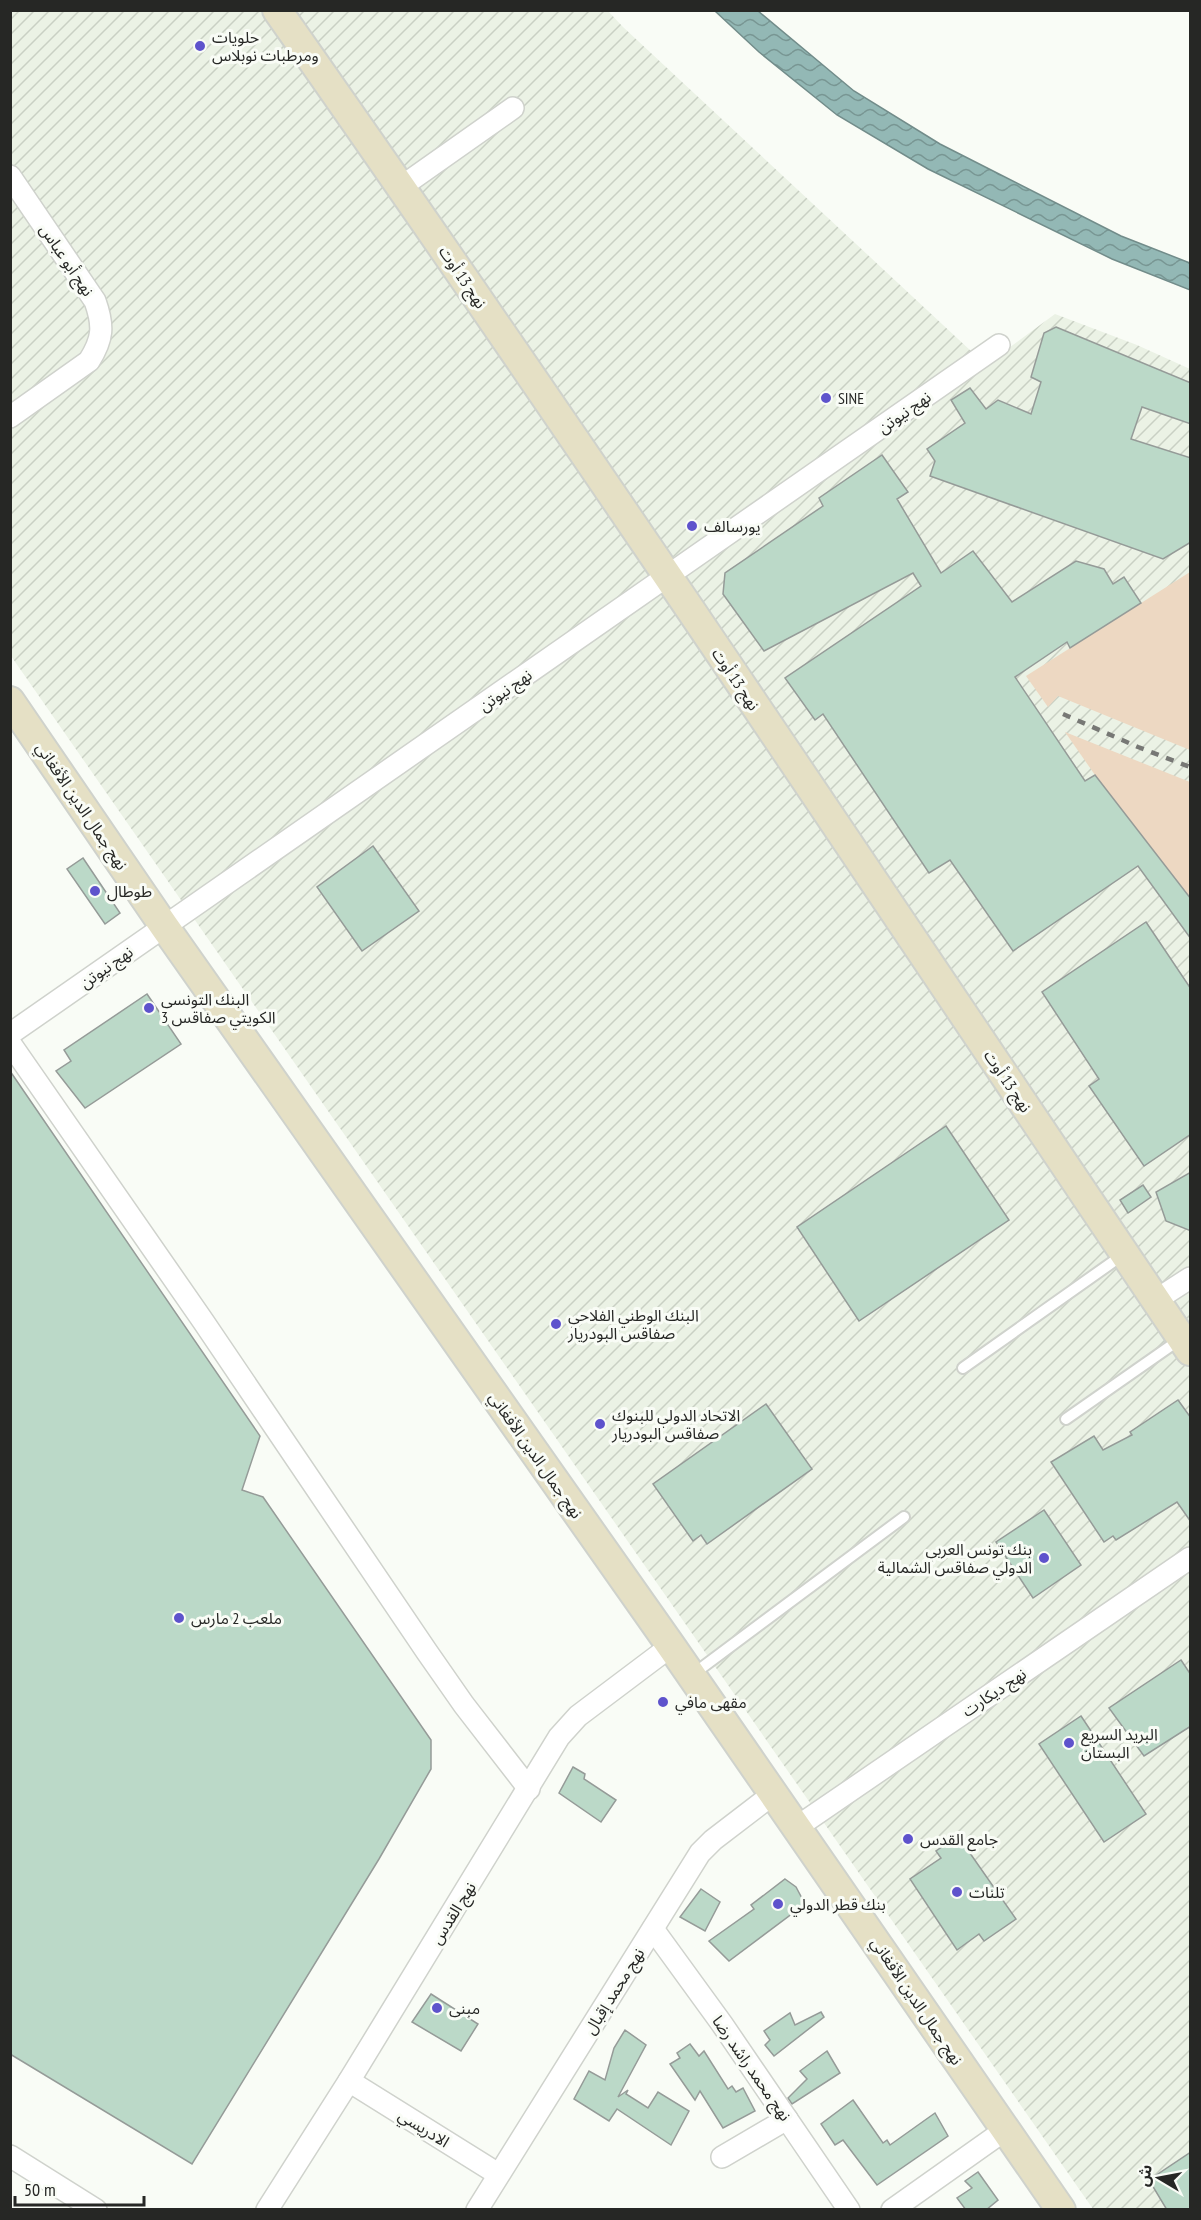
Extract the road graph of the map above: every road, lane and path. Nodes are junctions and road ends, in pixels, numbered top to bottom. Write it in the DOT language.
graph roads {
  1 [pos="277,10"];
  2 [pos="513,108"];
  3 [pos="10,176"];
  4 [pos="401,187"];
  5 [pos="999,345"];
  6 [pos="10,417"];
  7 [pos="668,577"];
  8 [pos="10,701"];
  9 [pos="164,926"];
  10 [pos="10,1034"];
  11 [pos="10,1043"];
  12 [pos="1125,1253"];
  13 [pos="1191,1278"];
  14 [pos="1156,1300"];
  15 [pos="1186,1344"];
  16 [pos="963,1368"];
  17 [pos="1066,1419"];
  18 [pos="904,1517"];
  19 [pos="1191,1558"];
  20 [pos="671,1646"];
  21 [pos="692,1676"];
  22 [pos="529,1789"];
  23 [pos="773,1794"];
  24 [pos="797,1827"];
  25 [pos="653,1929"];
  26 [pos="349,2081"];
  27 [pos="787,2119"];
  28 [pos="1005,2130"];
  29 [pos="10,2156"];
  30 [pos="722,2157"];
  31 [pos="498,2174"];
  32 [pos="96,2210"];
  33 [pos="267,2210"];
  34 [pos="477,2210"];
  35 [pos="849,2210"];
  36 [pos="892,2210"];
  37 [pos="1061,2210"];
  1 -- 4 [label="main road, نهج 13 أوت"];
  2 -- 4 [label="street"];
  3 -- 6 [label="street, نهج أبو عباس"];
  4 -- 7 [label="main road, نهج 13 أوت"];
  5 -- 7 [label="street, نهج نيوتن"];
  7 -- 9 [label="street, نهج نيوتن"];
  7 -- 12 [label="main road, نهج 13 أوت"];
  8 -- 9 [label="main road, نهج جمال الدين الأفغاني"];
  9 -- 10 [label="street, نهج نيوتن"];
  9 -- 20 [label="main road, نهج جمال الدين الأفغاني"];
  11 -- 22 [label="street"];
  12 -- 14 [label="main road, نهج 13 أوت"];
  12 -- 16 [label="lane"];
  13 -- 14 [label="street"];
  14 -- 15 [label="main road, نهج 13 أوت"];
  15 -- 17 [label="lane"];
  18 -- 21 [label="lane"];
  19 -- 24 [label="street, نهج ديكارت"];
  20 -- 21 [label="main road, نهج جمال الدين الأفغاني"];
  20 -- 22 [label="street, نهج القدس"];
  21 -- 23 [label="main road, نهج جمال الدين الأفغاني"];
  22 -- 26 [label="street, نهج القدس"];
  23 -- 24 [label="main road, نهج جمال الدين الأفغاني"];
  23 -- 25 [label="street, نهج محمد إقبال"];
  24 -- 28 [label="main road, نهج جمال الدين الأفغاني"];
  25 -- 27 [label="street, نهج محمد راشد رضا"];
  25 -- 31 [label="street, نهج محمد إقبال"];
  26 -- 31 [label="street, الادريسي"];
  26 -- 33 [label="street, نهج القدس"];
  27 -- 30 [label="street"];
  27 -- 35 [label="street, نهج محمد راشد رضا"];
  28 -- 36 [label="street"];
  28 -- 37 [label="main road, نهج جمال الدين الأفغاني"];
  29 -- 32 [label="street"];
  31 -- 34 [label="street, نهج محمد إقبال"];
}
